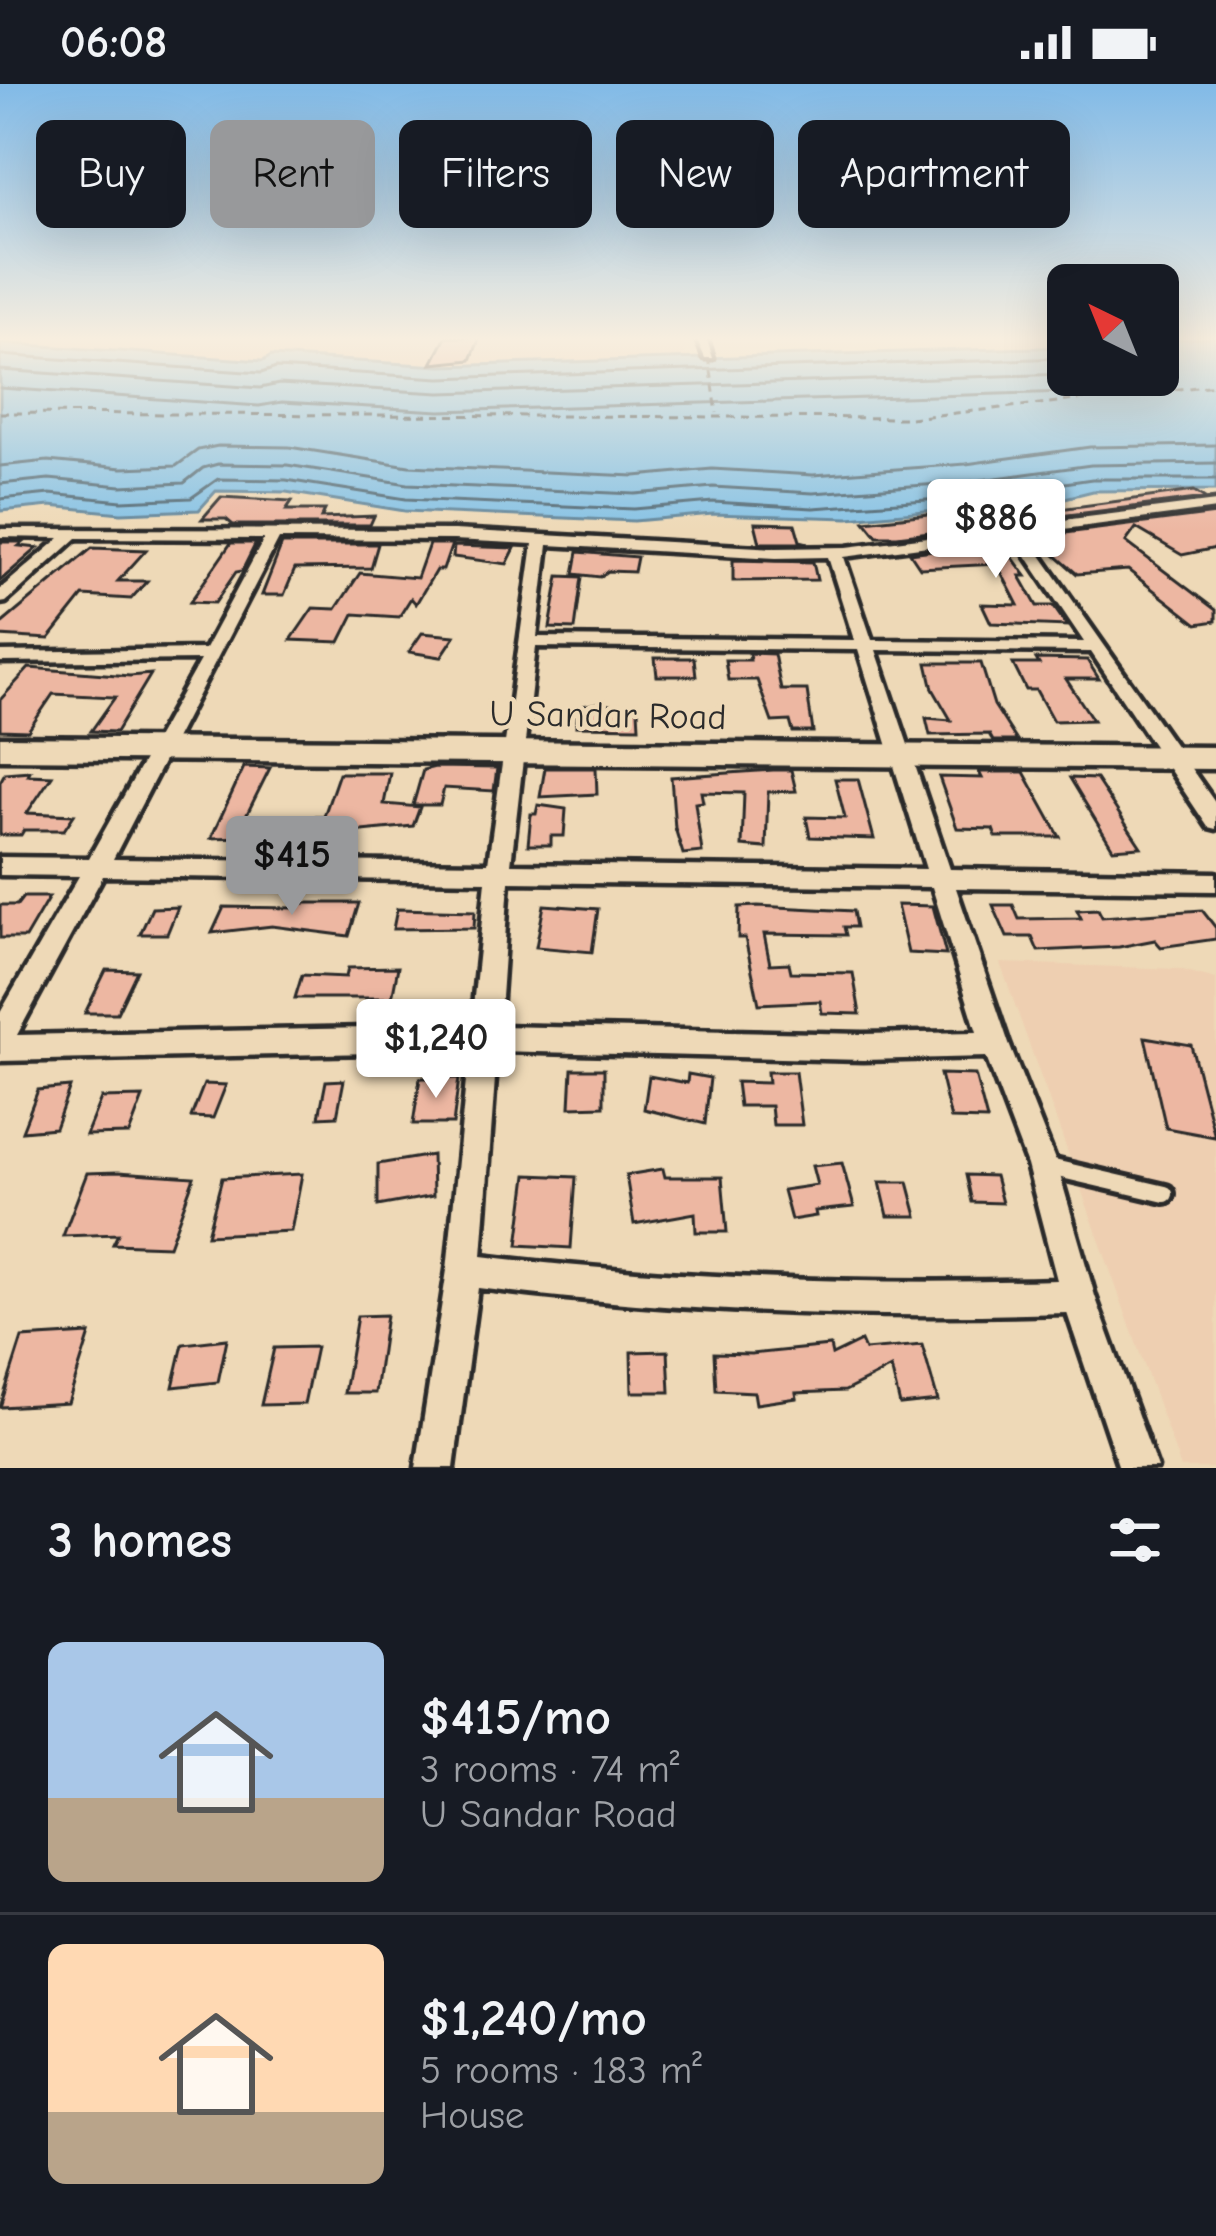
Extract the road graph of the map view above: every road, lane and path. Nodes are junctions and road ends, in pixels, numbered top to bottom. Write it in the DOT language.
graph roads {
  1 [pos="1216,505"];
  2 [pos="1017,531"];
  3 [pos="0,533"];
  4 [pos="273,536"];
  5 [pos="70,537"];
  6 [pos="541,538"];
  7 [pos="835,553"];
  8 [pos="0,598"];
  9 [pos="526,642"];
  10 [pos="868,647"];
  11 [pos="1095,647"];
  12 [pos="210,654"];
  13 [pos="0,657"];
  14 [pos="0,748"];
  15 [pos="162,749"];
  16 [pos="515,752"];
  17 [pos="904,756"];
  18 [pos="1174,758"];
  19 [pos="1216,758"];
  20 [pos="1216,821"];
  21 [pos="0,866"];
  22 [pos="92,867"];
  23 [pos="498,874"];
  24 [pos="942,876"];
  25 [pos="1216,882"];
  26 [pos="487,1038"];
  27 [pos="0,1039"];
  28 [pos="994,1044"];
  29 [pos="0,1048"];
  30 [pos="1042,1166"];
  31 [pos="1165,1194"];
  32 [pos="464,1270"];
  33 [pos="1078,1296"];
  34 [pos="435,1468"];
  35 [pos="1138,1468"];
  1 -- 2 [label="street"];
  2 -- 7 [label="street"];
  2 -- 11 [label="street"];
  3 -- 5 [label="street"];
  4 -- 5 [label="street"];
  4 -- 6 [label="street"];
  4 -- 12 [label="street"];
  5 -- 8 [label="street"];
  6 -- 7 [label="street"];
  6 -- 9 [label="street"];
  7 -- 10 [label="street"];
  9 -- 10 [label="street"];
  9 -- 16 [label="street"];
  10 -- 11 [label="street"];
  10 -- 17 [label="street"];
  11 -- 18 [label="street"];
  12 -- 13 [label="street"];
  12 -- 15 [label="street"];
  14 -- 15 [label="main road, U Sandar Road"];
  15 -- 16 [label="main road, U Sandar Road"];
  15 -- 22 [label="street"];
  16 -- 17 [label="main road, U Sandar Road"];
  16 -- 23 [label="street"];
  17 -- 18 [label="main road, U Sandar Road"];
  17 -- 24 [label="street"];
  18 -- 19 [label="main road, U Sandar Road"];
  18 -- 20 [label="street"];
  21 -- 22 [label="street"];
  22 -- 23 [label="street"];
  22 -- 27 [label="street"];
  23 -- 24 [label="street"];
  23 -- 26 [label="street"];
  24 -- 25 [label="street"];
  24 -- 28 [label="street"];
  26 -- 28 [label="street"];
  26 -- 29 [label="street"];
  26 -- 32 [label="street"];
  28 -- 30 [label="street"];
  30 -- 31 [label="lane"];
  30 -- 33 [label="street"];
  32 -- 33 [label="street"];
  32 -- 34 [label="street"];
  33 -- 35 [label="street"];
}
